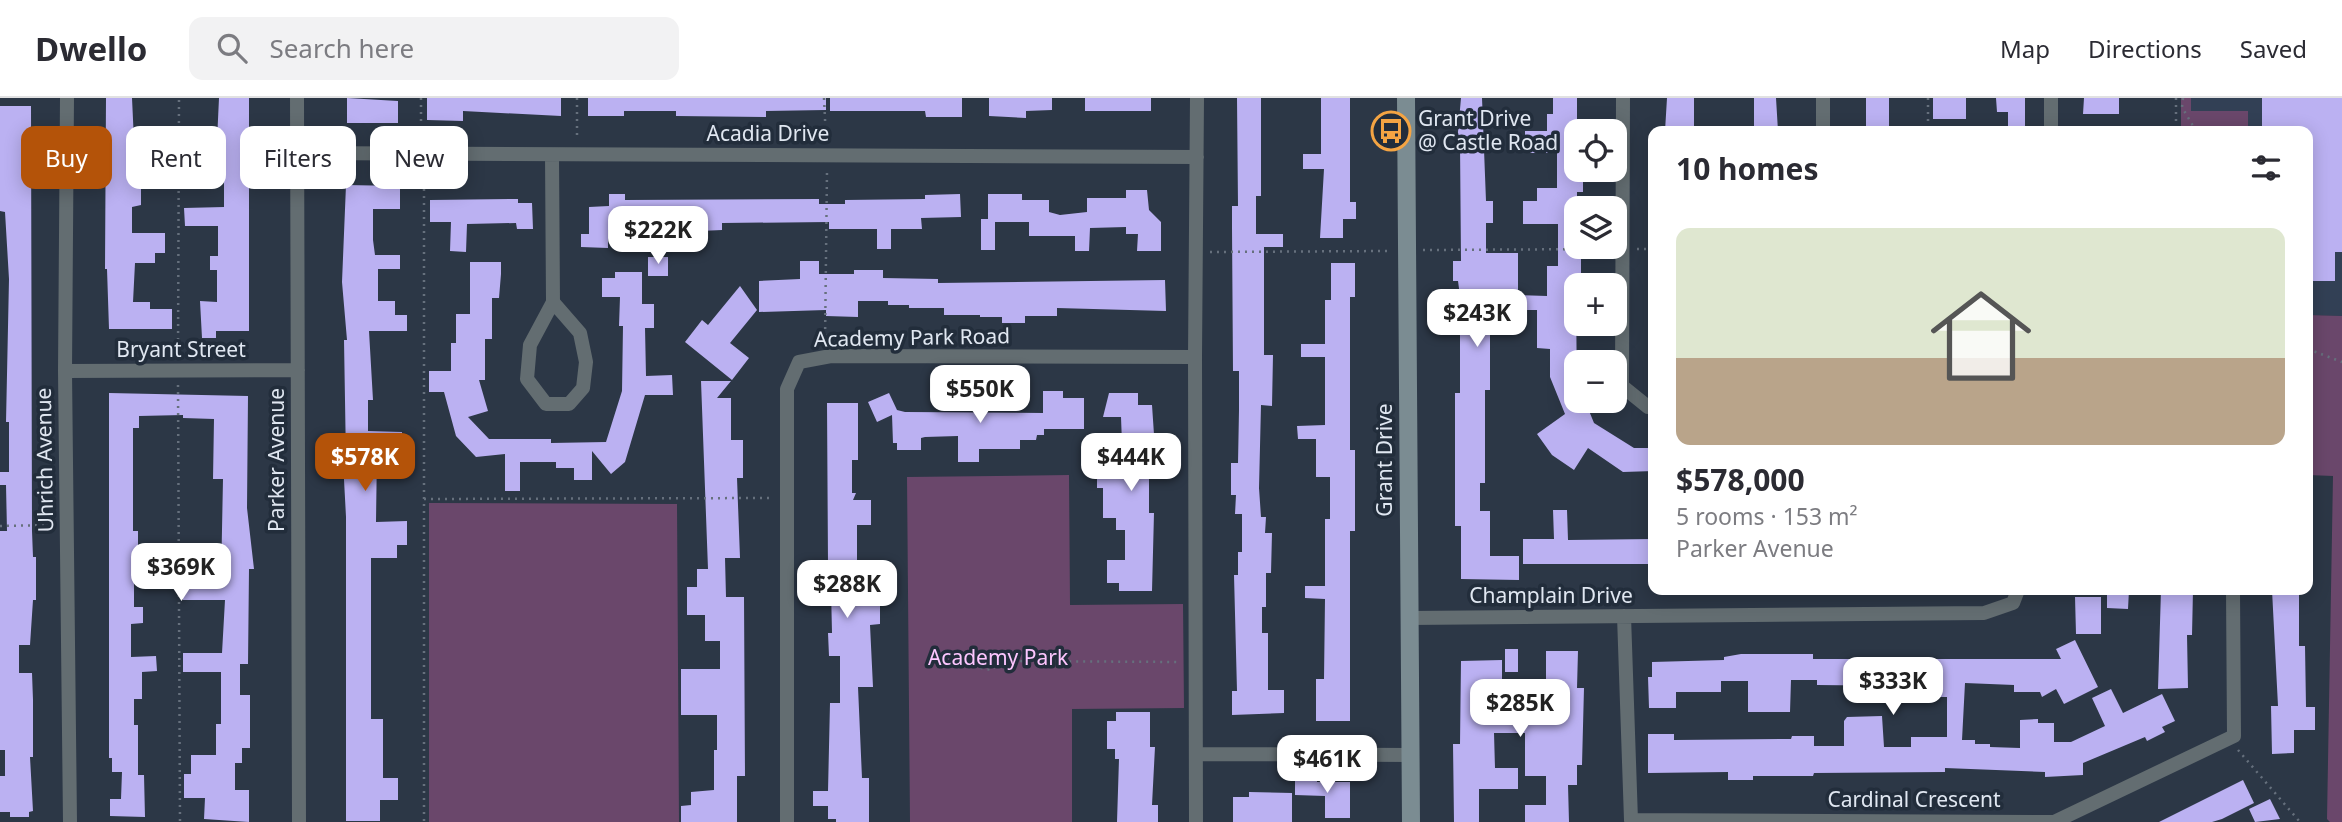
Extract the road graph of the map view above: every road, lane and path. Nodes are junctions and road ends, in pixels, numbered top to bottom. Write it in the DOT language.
graph roads {
  1 [pos="67,98"];
  2 [pos="180,98"];
  3 [pos="297,98"];
  4 [pos="421,98"];
  5 [pos="577,98"];
  6 [pos="824,98"];
  7 [pos="1197,98"];
  8 [pos="1406,98"];
  9 [pos="1623,98"];
  10 [pos="1823,98"];
  11 [pos="1928,98"];
  12 [pos="2051,98"];
  13 [pos="2176,98"];
  14 [pos="2183,98"];
  15 [pos="297,126"];
  16 [pos="422,126"];
  17 [pos="1823,126"];
  18 [pos="1928,126"];
  19 [pos="2051,126"];
  20 [pos="2176,126"];
  21 [pos="2193,126"];
  22 [pos="468,154"];
  23 [pos="552,155"];
  24 [pos="578,155"];
  25 [pos="827,155"];
  26 [pos="1197,157"];
  27 [pos="297,189"];
  28 [pos="422,189"];
  29 [pos="553,302"];
  30 [pos="2313,351"];
  31 [pos="825,357"];
  32 [pos="1195,357"];
  33 [pos="2342,362"];
  34 [pos="298,370"];
  35 [pos="178,371"];
  36 [pos="65,372"];
  37 [pos="1648,407"];
  38 [pos="787,498"];
  39 [pos="424,499"];
  40 [pos="67,525"];
  41 [pos="0,526"];
  42 [pos="2016,595"];
  43 [pos="2233,595"];
  44 [pos="1624,617"];
  45 [pos="1409,618"];
  46 [pos="999,661"];
  47 [pos="1196,662"];
  48 [pos="2229,739"];
  49 [pos="1196,754"];
  50 [pos="1410,755"];
  51 [pos="70,822"];
  52 [pos="180,822"];
  53 [pos="299,822"];
  54 [pos="424,822"];
  55 [pos="787,822"];
  56 [pos="1196,822"];
  57 [pos="1411,822"];
  58 [pos="2300,822"];
  1 -- 36 [label="street, Uhrich Avenue"];
  2 -- 35 [label="path"];
  3 -- 15 [label="street, Parker Avenue"];
  4 -- 16 [label="path"];
  5 -- 24 [label="path"];
  6 -- 25 [label="path"];
  7 -- 26 [label="street"];
  8 -- 45 [label="street, Grant Drive"];
  9 -- 37 [label="street"];
  10 -- 17 [label="street"];
  11 -- 18 [label="path"];
  12 -- 19 [label="street"];
  13 -- 20 [label="path"];
  14 -- 21 [label="path"];
  22 -- 23 [label="street, Acadia Drive"];
  23 -- 24 [label="street, Acadia Drive"];
  23 -- 29 [label="street"];
  24 -- 25 [label="street, Acadia Drive"];
  25 -- 26 [label="street, Acadia Drive"];
  25 -- 31 [label="path"];
  26 -- 32 [label="street"];
  27 -- 34 [label="street, Parker Avenue"];
  28 -- 39 [label="path"];
  29 -- 29 [label="street"];
  30 -- 33 [label="path"];
  31 -- 32 [label="street, Academy Park Road"];
  31 -- 38 [label="street, Academy Park Road"];
  32 -- 47 [label="street"];
  34 -- 35 [label="street, Bryant Street"];
  34 -- 53 [label="street, Parker Avenue"];
  35 -- 36 [label="street, Bryant Street"];
  35 -- 52 [label="path"];
  36 -- 40 [label="street, Uhrich Avenue"];
  38 -- 39 [label="path"];
  38 -- 55 [label="street, Academy Park Road"];
  39 -- 54 [label="path"];
  40 -- 41 [label="path"];
  40 -- 51 [label="street, Uhrich Avenue"];
  42 -- 44 [label="street, Champlain Drive"];
  43 -- 48 [label="street"];
  44 -- 45 [label="street, Champlain Drive"];
  44 -- 48 [label="street, Cardinal Crescent"];
  45 -- 50 [label="street, Grant Drive"];
  46 -- 46 [label="path"];
  46 -- 47 [label="path"];
  47 -- 49 [label="street"];
  48 -- 58 [label="path"];
  49 -- 50 [label="street"];
  49 -- 56 [label="street"];
  50 -- 57 [label="street, Grant Drive"];
}
